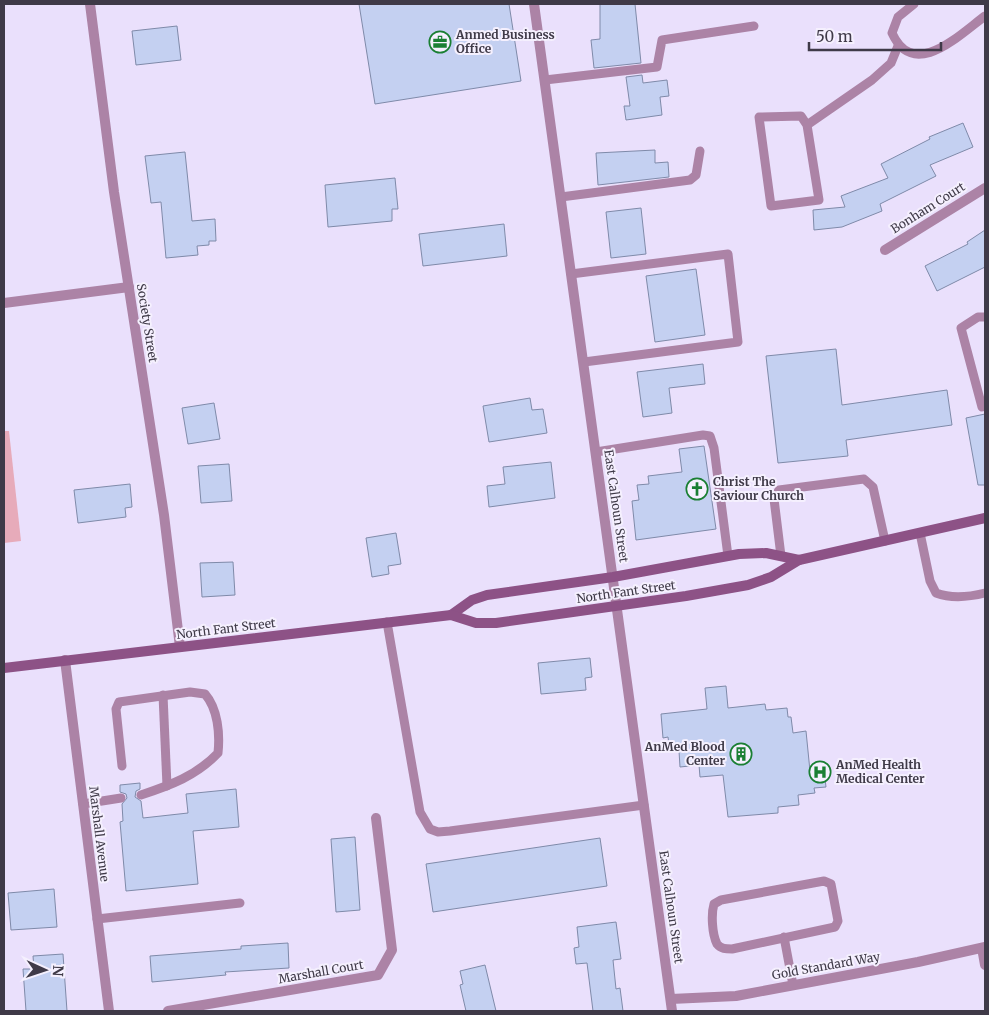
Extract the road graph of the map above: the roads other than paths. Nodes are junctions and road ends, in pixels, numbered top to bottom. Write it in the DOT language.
graph roads {
  1 [pos="90,4"];
  2 [pos="534,4"];
  3 [pos="914,4"];
  4 [pos="985,16"];
  5 [pos="754,26"];
  6 [pos="898,46"];
  7 [pos="545,80"];
  8 [pos="807,125"];
  9 [pos="700,151"];
  10 [pos="985,188"];
  11 [pos="561,197"];
  12 [pos="885,250"];
  13 [pos="571,274"];
  14 [pos="129,287"];
  15 [pos="4,303"];
  16 [pos="985,317"];
  17 [pos="584,362"];
  18 [pos="985,406"];
  19 [pos="596,452"];
  20 [pos="985,518"];
  21 [pos="920,533"];
  22 [pos="885,541"];
  23 [pos="728,556"];
  24 [pos="781,556"];
  25 [pos="799,560"];
  26 [pos="613,577"];
  27 [pos="985,593"];
  28 [pos="617,606"];
  29 [pos="451,615"];
  30 [pos="387,622"];
  31 [pos="180,647"];
  32 [pos="65,660"];
  33 [pos="4,668"];
  34 [pos="162,695"];
  35 [pos="122,766"];
  36 [pos="168,786"];
  37 [pos="141,796"];
  38 [pos="121,798"];
  39 [pos="83,804"];
  40 [pos="644,805"];
  41 [pos="376,818"];
  42 [pos="240,903"];
  43 [pos="97,920"];
  44 [pos="784,938"];
  45 [pos="984,948"];
  46 [pos="985,965"];
  47 [pos="793,985"];
  48 [pos="671,999"];
  49 [pos="109,1011"];
  50 [pos="168,1011"];
  51 [pos="672,1011"];
  1 -- 14 [label="street, Society Street"];
  2 -- 7 [label="street, East Calhoun Street"];
  3 -- 6 [label="lane"];
  4 -- 6 [label="lane"];
  5 -- 7 [label="lane"];
  6 -- 8 [label="lane"];
  7 -- 11 [label="street, East Calhoun Street"];
  8 -- 8 [label="lane"];
  9 -- 11 [label="lane"];
  10 -- 12 [label="street, Bonham Court"];
  11 -- 13 [label="street, East Calhoun Street"];
  13 -- 17 [label="street, East Calhoun Street"];
  13 -- 17 [label="lane"];
  14 -- 15 [label="street"];
  14 -- 31 [label="street, Society Street"];
  16 -- 18 [label="lane"];
  17 -- 19 [label="street, East Calhoun Street"];
  19 -- 23 [label="lane"];
  19 -- 26 [label="street, East Calhoun Street"];
  20 -- 21 [label="main road, North Fant Street"];
  21 -- 22 [label="main road, North Fant Street"];
  21 -- 27 [label="lane"];
  22 -- 24 [label="lane"];
  22 -- 25 [label="main road, North Fant Street"];
  23 -- 24 [label="main road, North Fant Street"];
  23 -- 26 [label="main road, North Fant Street"];
  24 -- 25 [label="main road, North Fant Street"];
  25 -- 28 [label="main road, North Fant Street"];
  26 -- 28 [label="street, East Calhoun Street"];
  26 -- 29 [label="main road, North Fant Street"];
  28 -- 29 [label="main road, North Fant Street"];
  28 -- 40 [label="street, East Calhoun Street"];
  29 -- 30 [label="main road, North Fant Street"];
  30 -- 31 [label="main road, North Fant Street"];
  30 -- 40 [label="lane"];
  31 -- 32 [label="main road, North Fant Street"];
  32 -- 33 [label="main road, North Fant Street"];
  32 -- 39 [label="street, Marshall Avenue"];
  34 -- 35 [label="lane"];
  34 -- 36 [label="lane"];
  34 -- 36 [label="lane"];
  36 -- 37 [label="lane"];
  38 -- 39 [label="lane"];
  39 -- 43 [label="street, Marshall Avenue"];
  40 -- 48 [label="street, East Calhoun Street"];
  41 -- 50 [label="street, Marshall Court"];
  42 -- 43 [label="lane"];
  43 -- 49 [label="street, Marshall Avenue"];
  44 -- 44 [label="lane"];
  44 -- 47 [label="lane"];
  45 -- 46 [label="street"];
  45 -- 47 [label="street, Gold Standard Way"];
  47 -- 48 [label="street, Gold Standard Way"];
  48 -- 51 [label="street, East Calhoun Street"];
}
